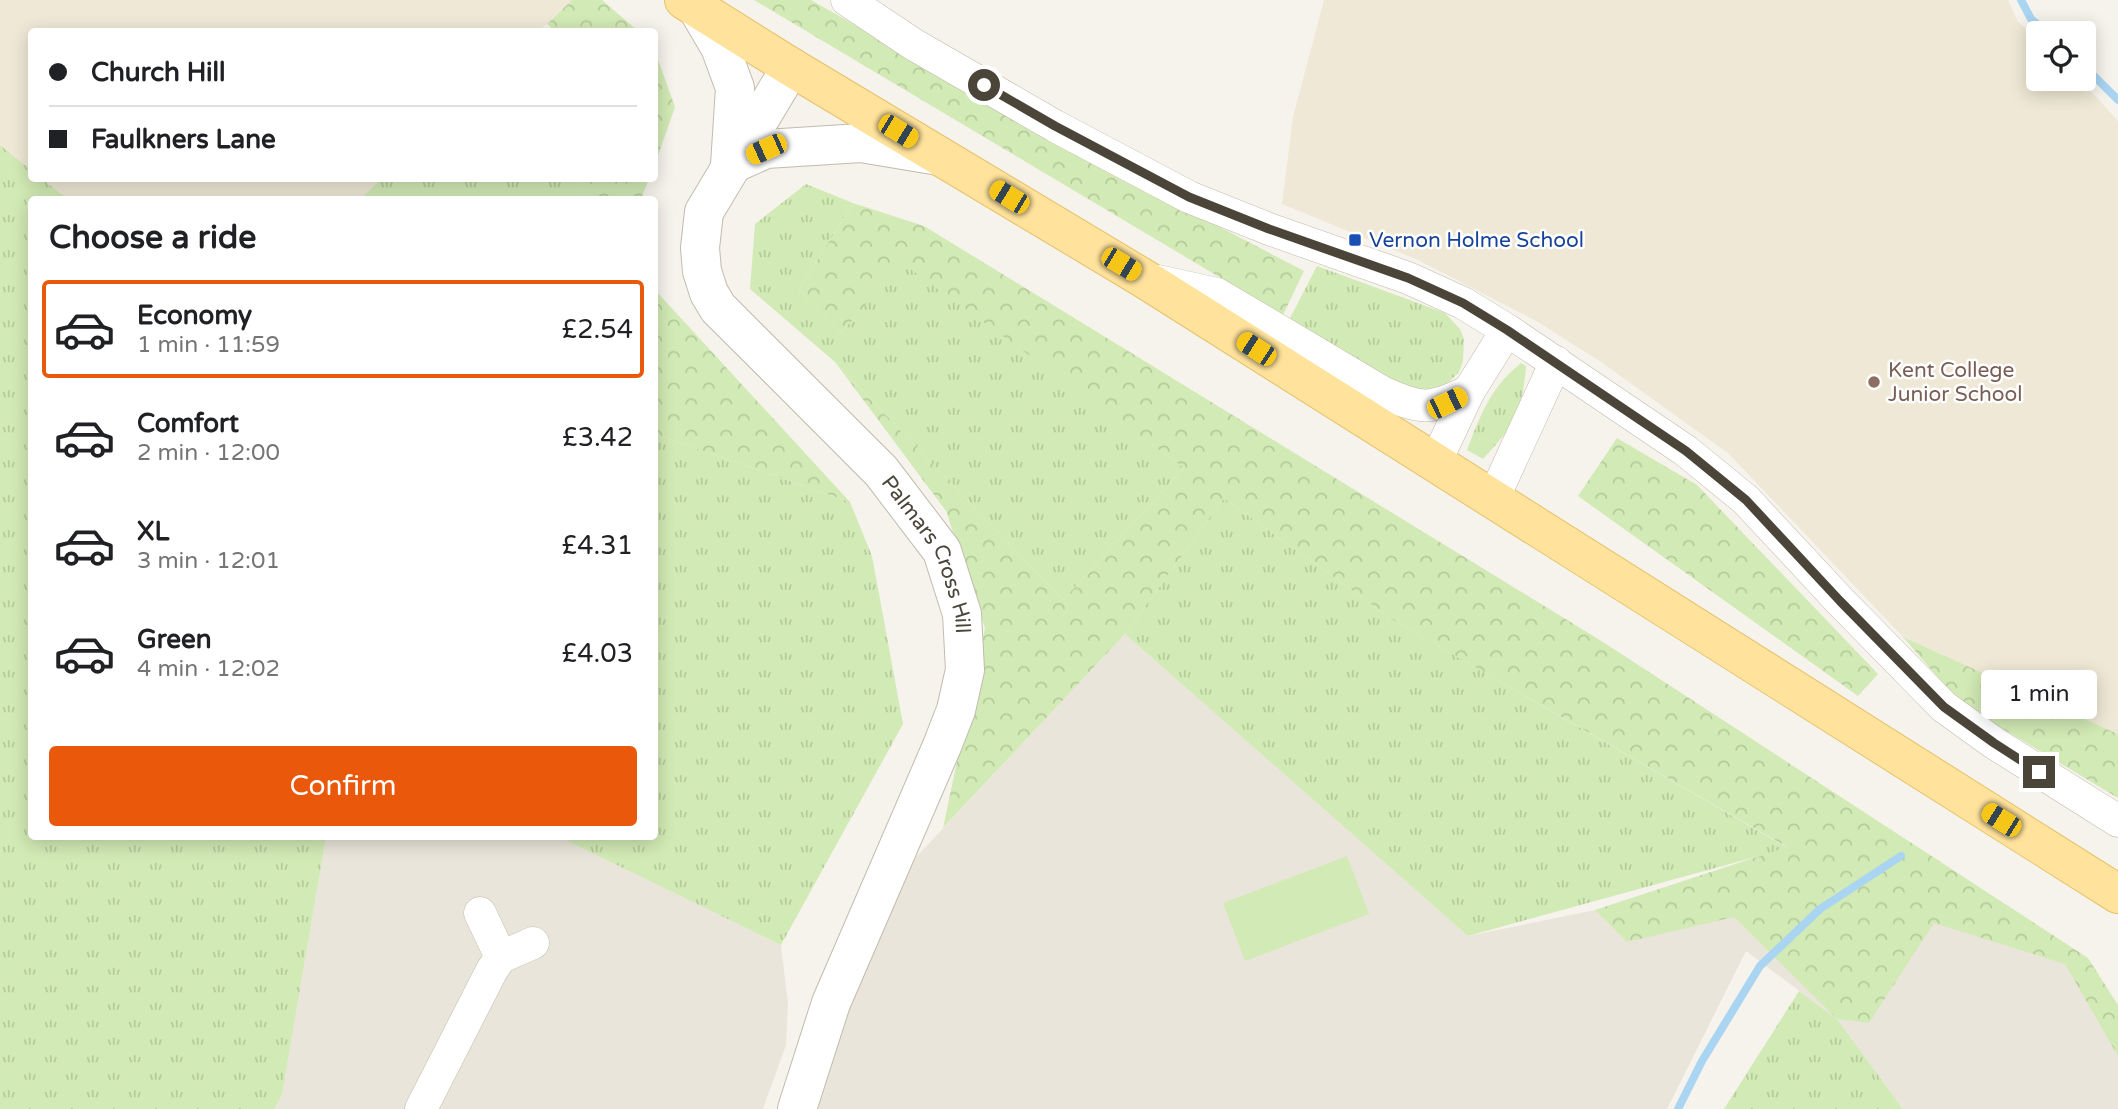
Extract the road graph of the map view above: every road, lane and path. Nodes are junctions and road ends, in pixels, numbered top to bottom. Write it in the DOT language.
graph roads {
  1 [pos="847,0"];
  2 [pos="690,4"];
  3 [pos="791,67"];
  4 [pos="941,157"];
  5 [pos="730,165"];
  6 [pos="1143,278"];
  7 [pos="1507,330"];
  8 [pos="1556,362"];
  9 [pos="1469,391"];
  10 [pos="1435,463"];
  11 [pos="1493,499"];
  12 [pos="2118,821"];
  13 [pos="2118,894"];
  14 [pos="480,913"];
  15 [pos="533,943"];
  16 [pos="501,957"];
  17 [pos="421,1109"];
  18 [pos="797,1109"];
  1 -- 7 [label="street"];
  2 -- 3 [label="main road"];
  2 -- 5 [label="street"];
  3 -- 4 [label="main road"];
  3 -- 5 [label="street, Palmars Cross Hill"];
  4 -- 5 [label="street"];
  4 -- 6 [label="main road"];
  5 -- 18 [label="street, Palmars Cross Hill"];
  6 -- 9 [label="street"];
  6 -- 10 [label="main road"];
  7 -- 8 [label="street"];
  7 -- 9 [label="street"];
  8 -- 11 [label="street"];
  8 -- 12 [label="street"];
  9 -- 10 [label="street"];
  10 -- 11 [label="main road"];
  11 -- 13 [label="main road"];
  14 -- 16 [label="street"];
  15 -- 16 [label="street"];
  16 -- 17 [label="street"];
}
